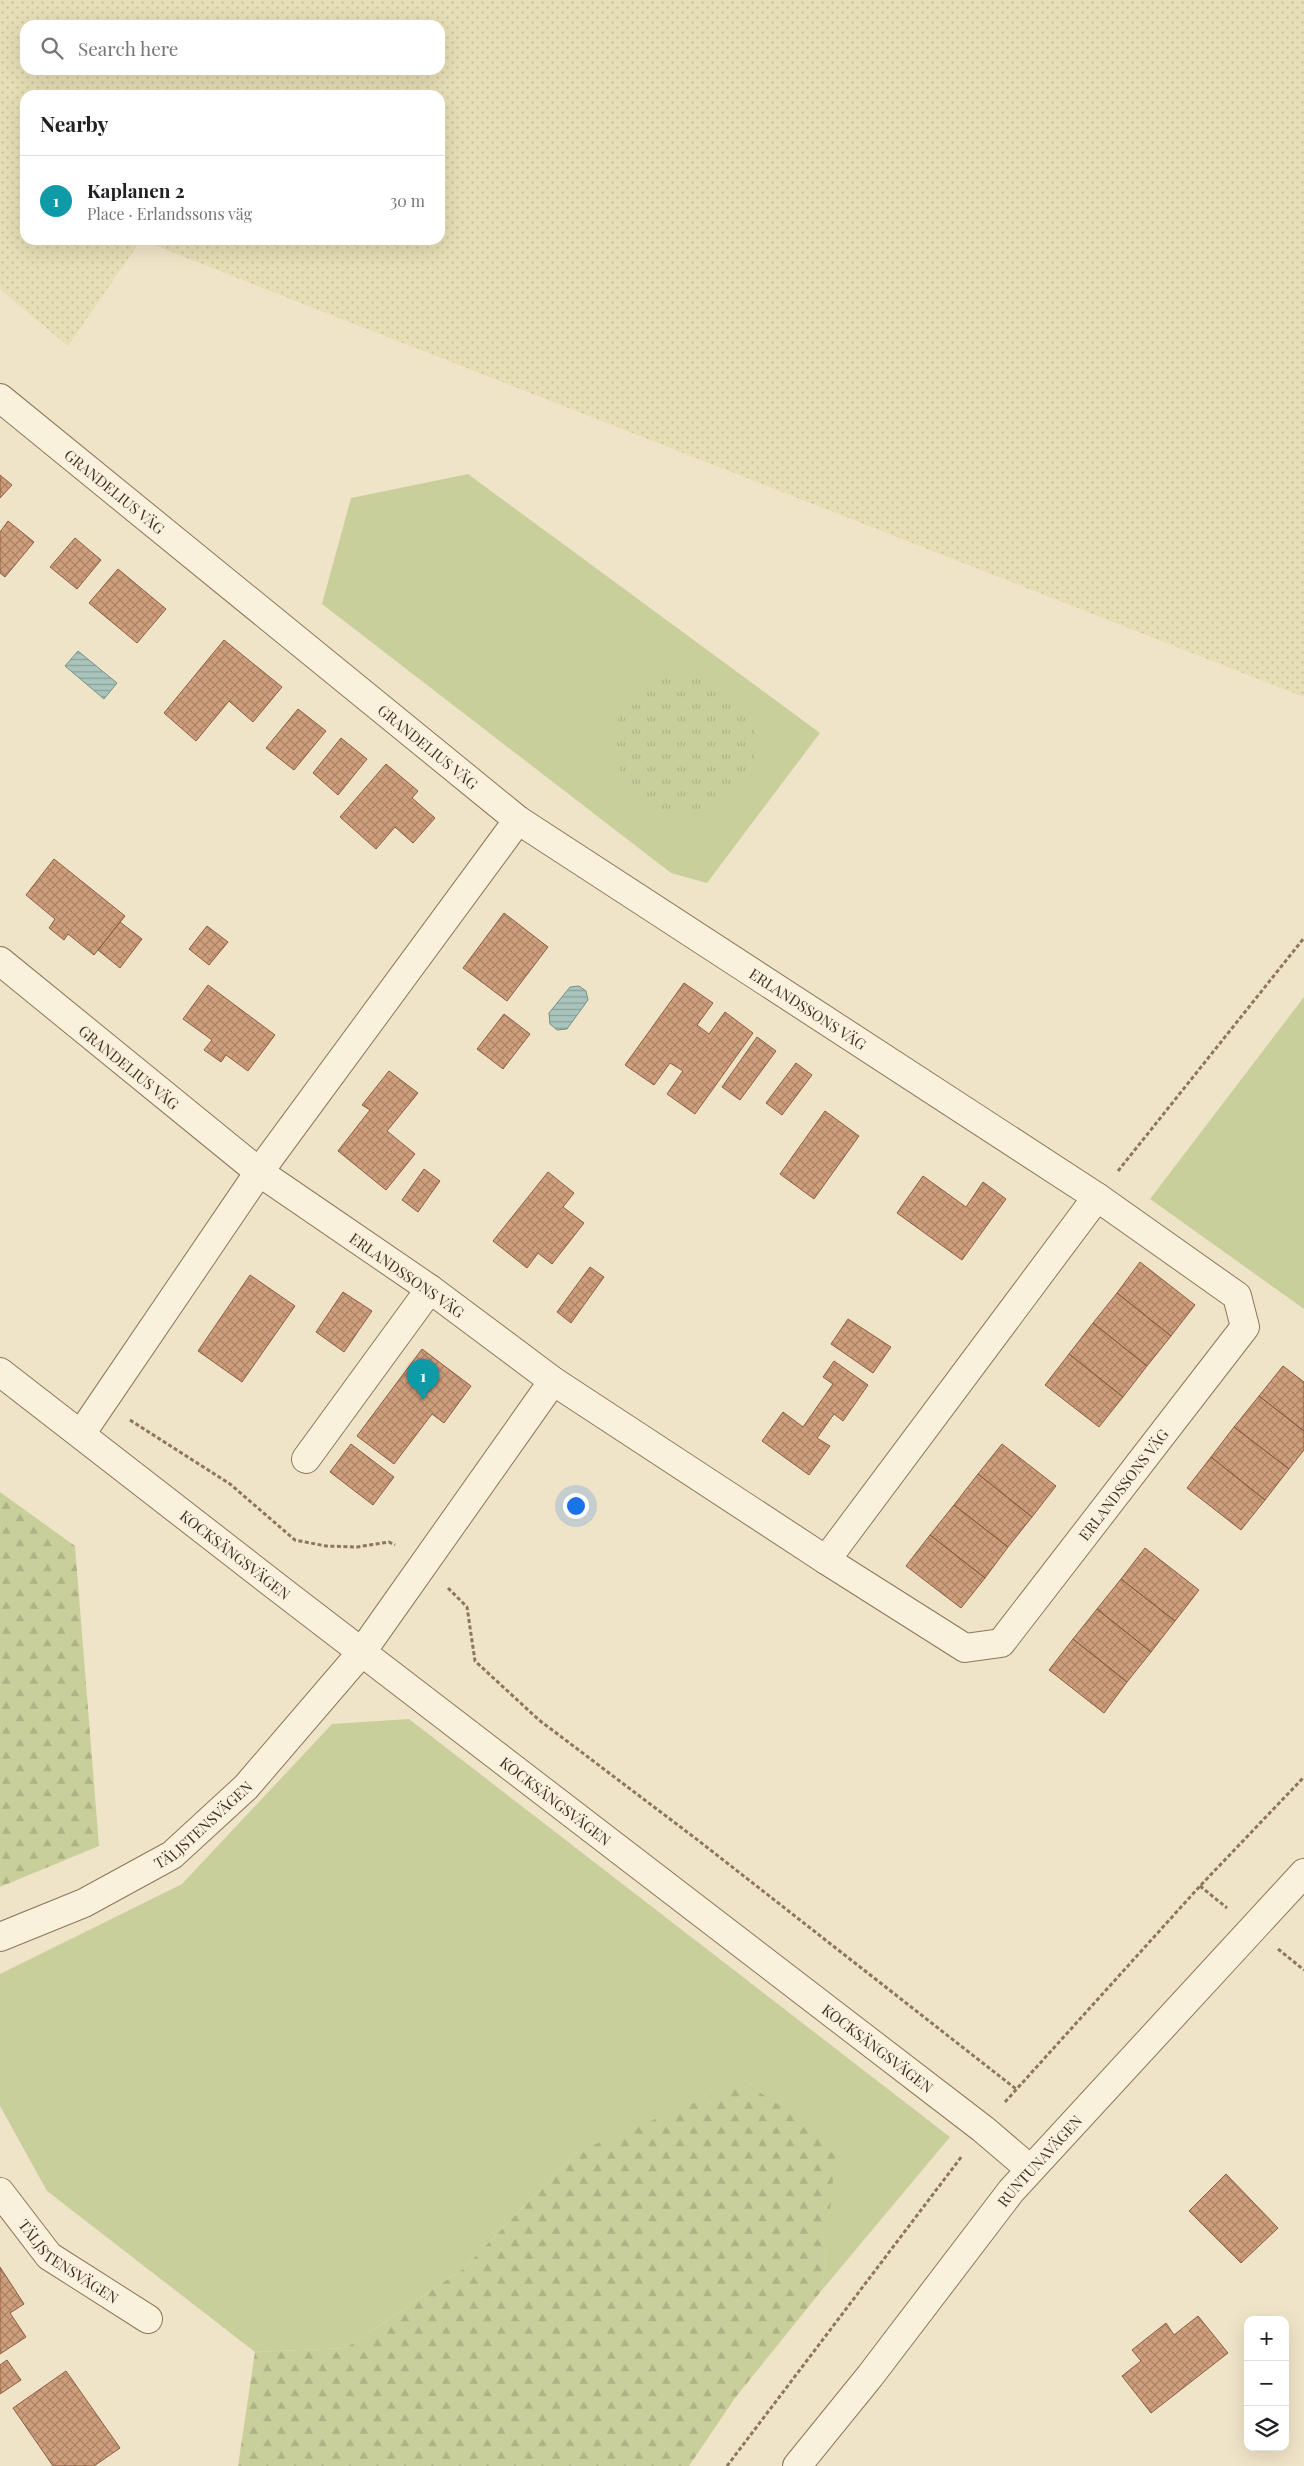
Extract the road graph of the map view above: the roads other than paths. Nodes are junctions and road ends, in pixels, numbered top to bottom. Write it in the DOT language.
graph roads {
  1 [pos="0,398"];
  2 [pos="518,820"];
  3 [pos="0,962"];
  4 [pos="259,1172"];
  5 [pos="1097,1197"];
  6 [pos="430,1289"];
  7 [pos="0,1372"];
  8 [pos="553,1381"];
  9 [pos="81,1434"];
  10 [pos="306,1459"];
  11 [pos="826,1560"];
  12 [pos="361,1652"];
  13 [pos="1304,1873"];
  14 [pos="0,1937"];
  15 [pos="1030,2169"];
  16 [pos="0,2192"];
  17 [pos="148,2319"];
  18 [pos="797,2466"];
  1 -- 2 [label="street, GRANDELIUS VÄG"];
  2 -- 4 [label="street"];
  2 -- 5 [label="street, ERLANDSSONS VÄG"];
  3 -- 4 [label="street, GRANDELIUS VÄG"];
  4 -- 6 [label="street, ERLANDSSONS VÄG"];
  4 -- 9 [label="street"];
  5 -- 11 [label="street"];
  5 -- 11 [label="street, ERLANDSSONS VÄG"];
  6 -- 8 [label="street, ERLANDSSONS VÄG"];
  6 -- 10 [label="street"];
  7 -- 9 [label="street, KOCKSÄNGSVÄGEN"];
  8 -- 11 [label="street, ERLANDSSONS VÄG"];
  8 -- 12 [label="street"];
  9 -- 12 [label="street, KOCKSÄNGSVÄGEN"];
  12 -- 14 [label="street, TÄLJSTENSVÄGEN"];
  12 -- 15 [label="street, KOCKSÄNGSVÄGEN"];
  13 -- 15 [label="street, RUNTUNAVÄGEN"];
  15 -- 18 [label="street, RUNTUNAVÄGEN"];
  16 -- 17 [label="street, TÄLJSTENSVÄGEN"];
}
